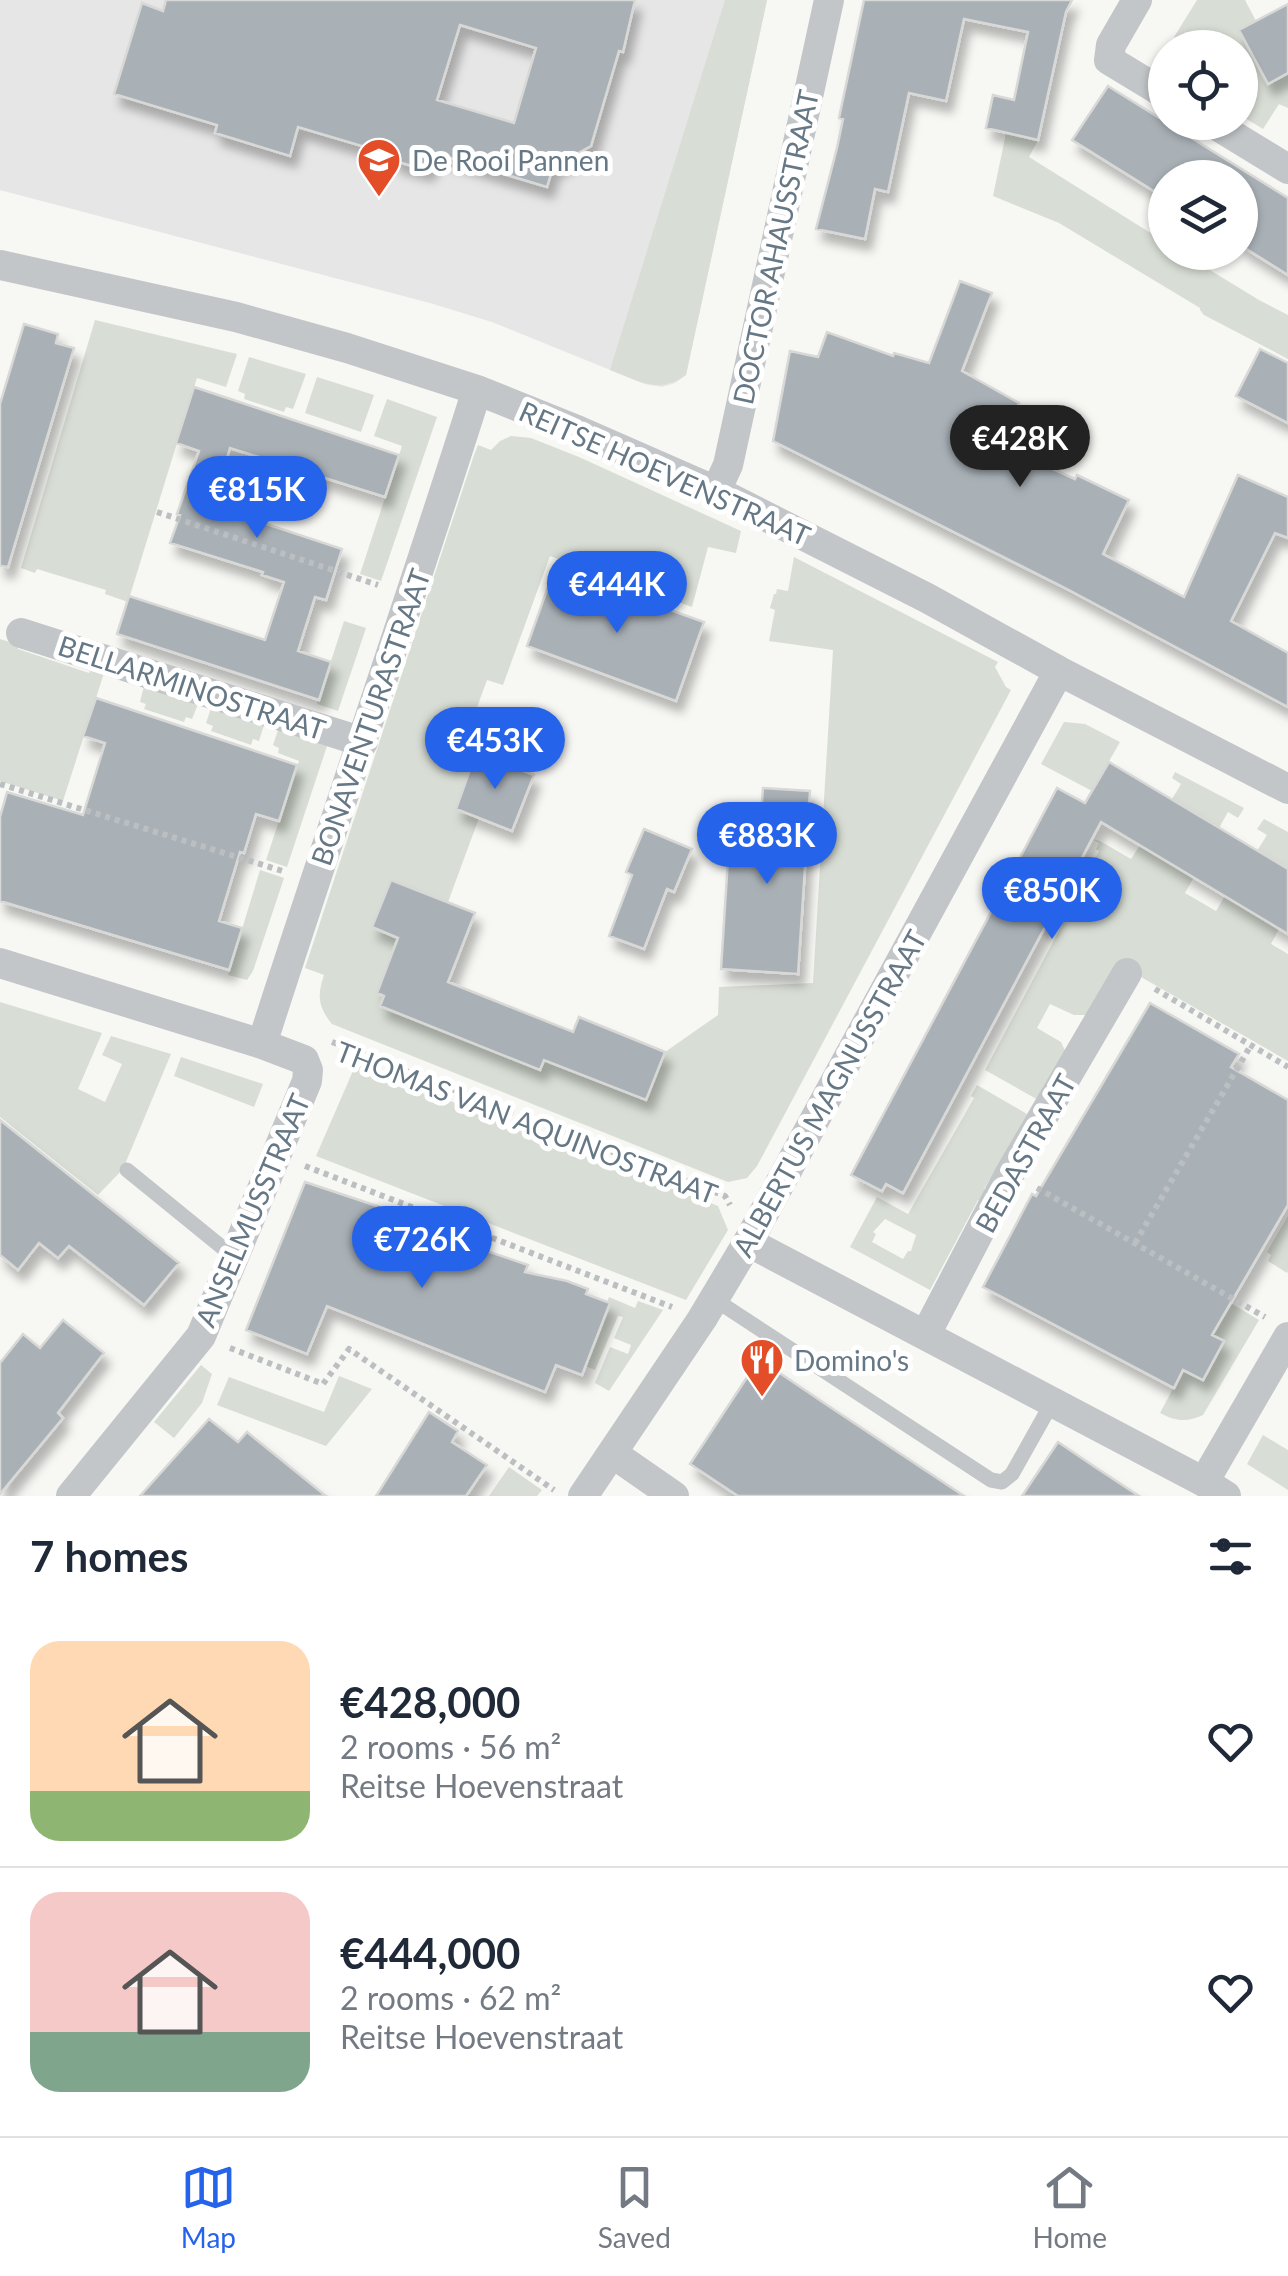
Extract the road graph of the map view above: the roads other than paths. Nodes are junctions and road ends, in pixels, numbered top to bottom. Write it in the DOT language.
graph roads {
  1 [pos="830,0"];
  2 [pos="1137,0"];
  3 [pos="1148,84"];
  4 [pos="1240,140"];
  5 [pos="1288,169"];
  6 [pos="0,265"];
  7 [pos="477,390"];
  8 [pos="716,492"];
  9 [pos="22,632"];
  10 [pos="1059,671"];
  11 [pos="362,742"];
  12 [pos="1288,789"];
  13 [pos="0,963"];
  14 [pos="1128,973"];
  15 [pos="262,1044"];
  16 [pos="304,1060"];
  17 [pos="126,1170"];
  18 [pos="748,1242"];
  19 [pos="234,1257"];
  20 [pos="708,1309"];
  21 [pos="1280,1329"];
  22 [pos="926,1334"];
  23 [pos="1053,1401"];
  24 [pos="612,1453"];
  25 [pos="1215,1489"];
  26 [pos="71,1496"];
  27 [pos="583,1496"];
  28 [pos="674,1496"];
  1 -- 8 [label="street, DOCTOR AHAUSSTRAAT"];
  2 -- 3 [label="street"];
  4 -- 5 [label="street"];
  6 -- 7 [label="street, REITSE HOEVENSTRAAT"];
  7 -- 8 [label="street, REITSE HOEVENSTRAAT"];
  7 -- 11 [label="street, BONAVENTURASTRAAT"];
  8 -- 10 [label="street, REITSE HOEVENSTRAAT"];
  9 -- 11 [label="street, BELLARMINOSTRAAT"];
  10 -- 12 [label="street, REITSE HOEVENSTRAAT"];
  10 -- 18 [label="street, ALBERTUS MAGNUSSTRAAT"];
  11 -- 15 [label="street, BONAVENTURASTRAAT"];
  13 -- 15 [label="street, THOMAS VAN AQUINOSTRAAT"];
  14 -- 22 [label="street, BEDASTRAAT"];
  15 -- 16 [label="street, THOMAS VAN AQUINOSTRAAT"];
  16 -- 19 [label="street, ANSELMUSSTRAAT"];
  17 -- 19 [label="lane"];
  18 -- 20 [label="street, ALBERTUS MAGNUSSTRAAT"];
  18 -- 22 [label="street"];
  19 -- 26 [label="street, ANSELMUSSTRAAT"];
  20 -- 23 [label="lane"];
  20 -- 24 [label="street, ALBERTUS MAGNUSSTRAAT"];
  21 -- 25 [label="street"];
  22 -- 23 [label="street"];
  23 -- 25 [label="street"];
  24 -- 27 [label="street, ALBERTUS MAGNUSSTRAAT"];
  24 -- 28 [label="street"];
}
